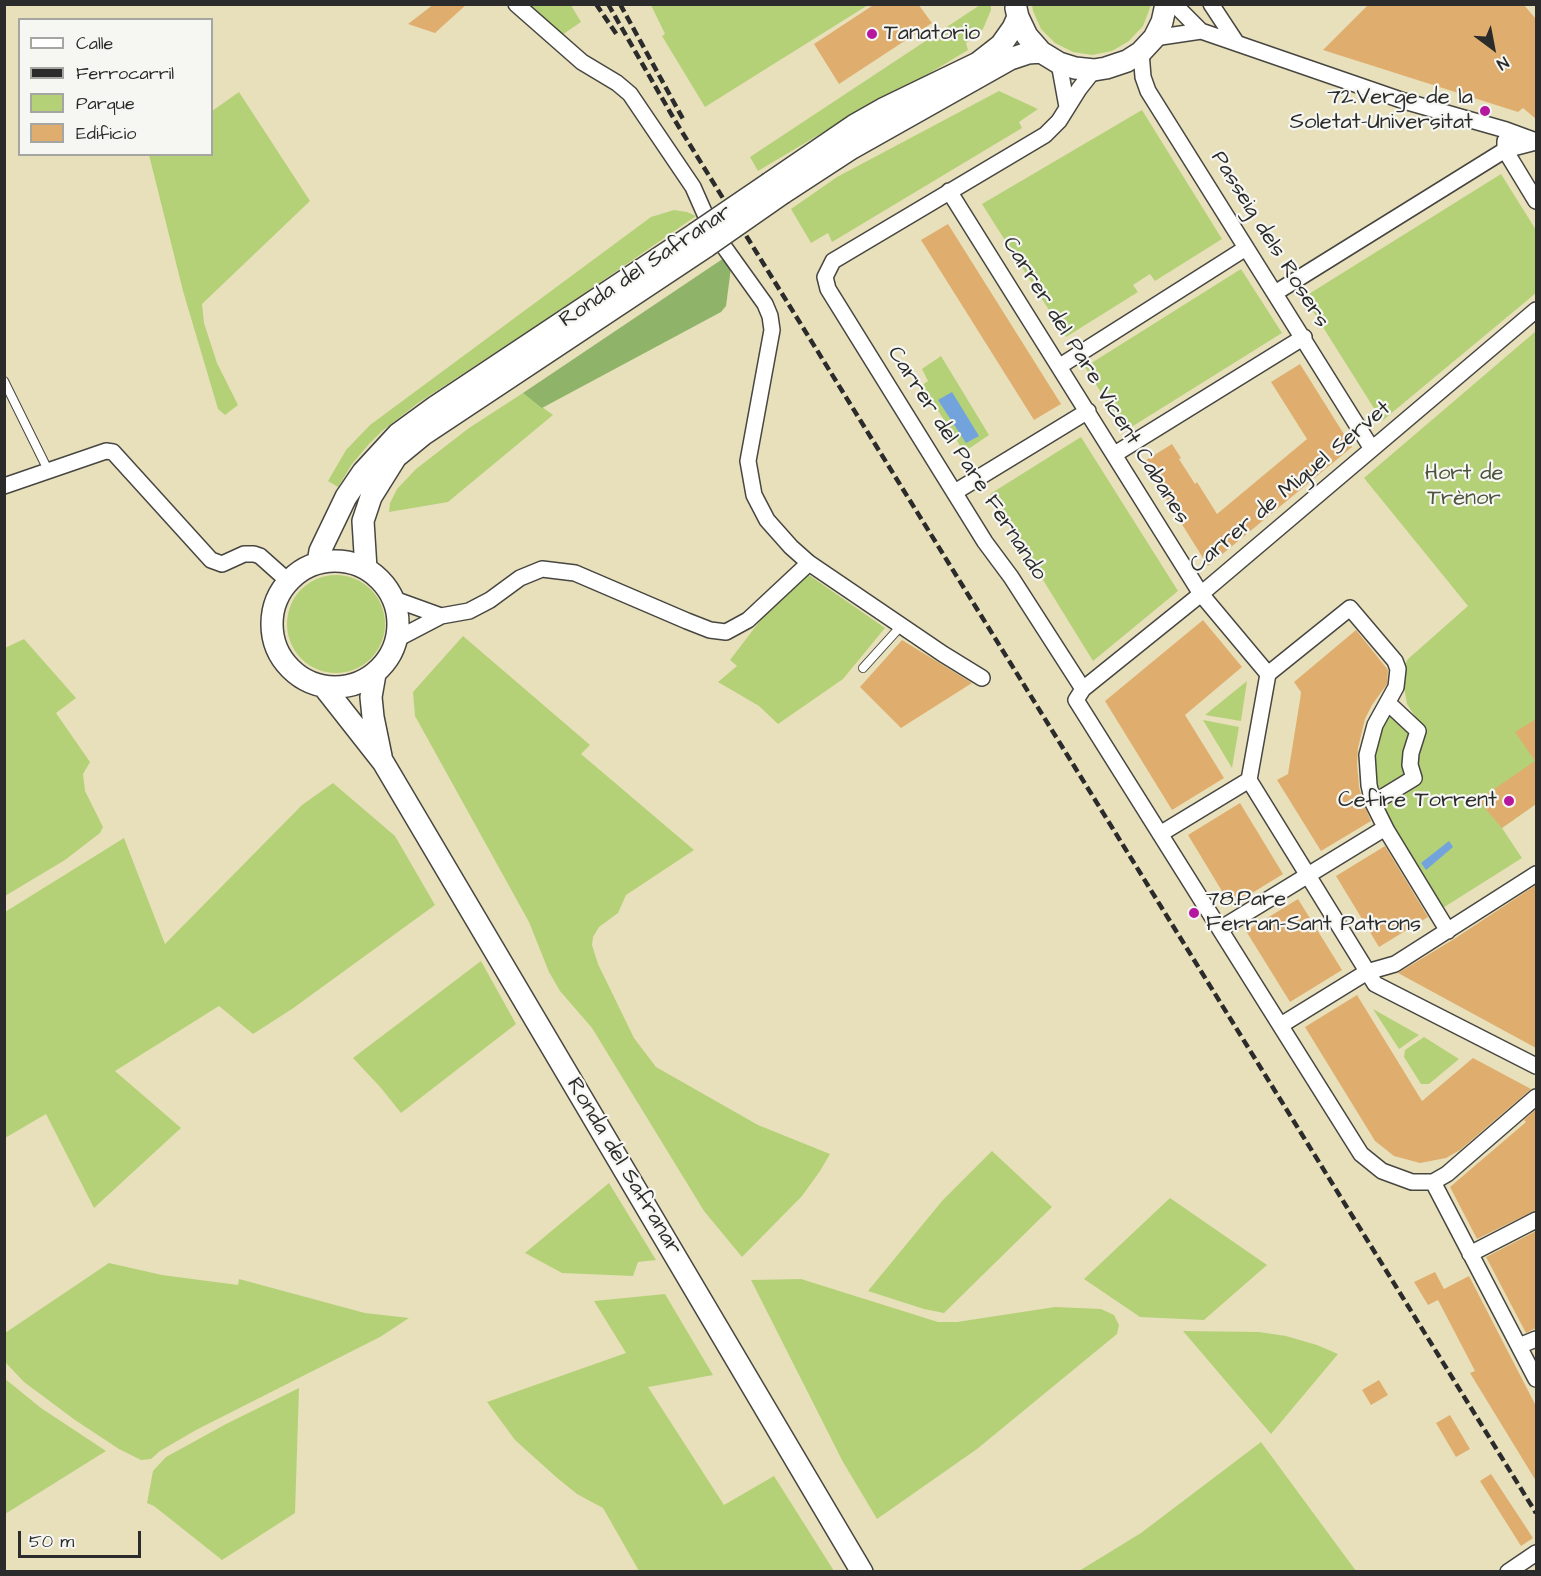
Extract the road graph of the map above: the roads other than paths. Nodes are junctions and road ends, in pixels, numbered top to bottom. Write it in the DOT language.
graph roads {
  1 [pos="516,4"];
  2 [pos="1166,4"];
  3 [pos="1174,4"];
  4 [pos="1211,4"];
  5 [pos="1017,11"];
  6 [pos="1201,31"];
  7 [pos="1236,42"];
  8 [pos="1147,45"];
  9 [pos="1050,58"];
  10 [pos="1094,70"];
  11 [pos="1067,107"];
  12 [pos="1506,130"];
  13 [pos="1536,141"];
  14 [pos="1504,150"];
  15 [pos="776,188"];
  16 [pos="949,192"];
  17 [pos="1536,201"];
  18 [pos="701,240"];
  19 [pos="1246,248"];
  20 [pos="1275,293"];
  21 [pos="1536,310"];
  22 [pos="1304,337"];
  23 [pos="1060,366"];
  24 [pos="4,381"];
  25 [pos="1088,411"];
  26 [pos="1372,449"];
  27 [pos="1115,454"];
  28 [pos="48,470"];
  29 [pos="4,486"];
  30 [pos="955,492"];
  31 [pos="318,562"];
  32 [pos="809,563"];
  33 [pos="366,569"];
  34 [pos="288,581"];
  35 [pos="1201,594"];
  36 [pos="394,599"];
  37 [pos="441,616"];
  38 [pos="901,626"];
  39 [pos="397,639"];
  40 [pos="863,668"];
  41 [pos="375,674"];
  42 [pos="1268,674"];
  43 [pos="982,678"];
  44 [pos="324,687"];
  45 [pos="1080,695"];
  46 [pos="1388,703"];
  47 [pos="383,762"];
  48 [pos="1249,780"];
  49 [pos="1374,803"];
  50 [pos="1386,828"];
  51 [pos="1160,834"];
  52 [pos="1536,874"];
  53 [pos="1308,876"];
  54 [pos="1220,929"];
  55 [pos="1448,931"];
  56 [pos="1367,972"];
  57 [pos="1281,1025"];
  58 [pos="1536,1066"];
  59 [pos="1536,1097"];
  60 [pos="1433,1182"];
  61 [pos="1536,1220"];
  62 [pos="1470,1254"];
  63 [pos="1536,1338"];
  64 [pos="1519,1346"];
  65 [pos="1536,1379"];
  66 [pos="1536,1553"];
  67 [pos="862,1572"];
  68 [pos="1508,1572"];
  1 -- 32 [label="street"];
  2 -- 8 [label="street"];
  3 -- 6 [label="street"];
  4 -- 7 [label="street"];
  5 -- 9 [label="street"];
  5 -- 15 [label="street, Ronda del Safranar"];
  6 -- 7 [label="street"];
  6 -- 8 [label="street"];
  7 -- 12 [label="street"];
  8 -- 10 [label="street"];
  8 -- 19 [label="street, Passeig dels Rosers"];
  9 -- 10 [label="street"];
  9 -- 11 [label="street"];
  9 -- 15 [label="street, Ronda del Safranar"];
  10 -- 11 [label="street"];
  11 -- 16 [label="street"];
  12 -- 13 [label="street"];
  12 -- 14 [label="street"];
  13 -- 14 [label="street"];
  14 -- 17 [label="street"];
  14 -- 20 [label="street"];
  15 -- 18 [label="street, Ronda del Safranar, bridge"];
  16 -- 23 [label="street, Carrer del Pare Vicent Cabanes"];
  16 -- 30 [label="street, Carrer del Pare Fernando"];
  18 -- 31 [label="street, Ronda del Safranar"];
  18 -- 33 [label="street, Ronda del Safranar"];
  19 -- 20 [label="street, Passeig dels Rosers"];
  19 -- 23 [label="street"];
  20 -- 22 [label="street, Passeig dels Rosers"];
  21 -- 26 [label="street, Carrer de Miguel Servet"];
  22 -- 26 [label="street, Passeig dels Rosers"];
  22 -- 27 [label="street"];
  23 -- 25 [label="street, Carrer del Pare Vicent Cabanes"];
  24 -- 28 [label="lane"];
  25 -- 27 [label="street, Carrer del Pare Vicent Cabanes"];
  25 -- 30 [label="street"];
  26 -- 35 [label="street, Carrer de Miguel Servet"];
  27 -- 35 [label="street, Carrer del Pare Vicent Cabanes"];
  28 -- 29 [label="street"];
  28 -- 34 [label="street"];
  30 -- 45 [label="street, Carrer del Pare Fernando"];
  31 -- 33 [label="street"];
  31 -- 34 [label="street"];
  32 -- 37 [label="street"];
  32 -- 38 [label="street"];
  33 -- 36 [label="street"];
  34 -- 44 [label="street"];
  35 -- 42 [label="street, Carrer del Pare Vicent Cabanes"];
  35 -- 45 [label="street, Carrer de Miguel Servet"];
  36 -- 37 [label="street"];
  36 -- 39 [label="street"];
  37 -- 39 [label="street"];
  38 -- 40 [label="lane"];
  38 -- 43 [label="street"];
  39 -- 41 [label="street"];
  41 -- 44 [label="street"];
  41 -- 47 [label="street, Ronda del Safranar"];
  42 -- 46 [label="street"];
  42 -- 48 [label="street"];
  44 -- 47 [label="street, Ronda del Safranar"];
  45 -- 51 [label="street, Carrer del Pare Fernando"];
  46 -- 49 [label="street"];
  46 -- 49 [label="street"];
  47 -- 67 [label="street, Ronda del Safranar"];
  48 -- 51 [label="street"];
  48 -- 53 [label="street"];
  49 -- 50 [label="street"];
  50 -- 53 [label="street"];
  50 -- 55 [label="street"];
  51 -- 54 [label="street, Carrer del Pare Fernando"];
  52 -- 55 [label="street"];
  53 -- 54 [label="street"];
  53 -- 56 [label="street"];
  54 -- 57 [label="street, Carrer del Pare Fernando"];
  55 -- 56 [label="street"];
  56 -- 57 [label="street"];
  56 -- 58 [label="street"];
  57 -- 60 [label="street, Carrer del Pare Fernando"];
  59 -- 60 [label="street"];
  60 -- 62 [label="street"];
  61 -- 62 [label="street"];
  62 -- 64 [label="street"];
  63 -- 64 [label="street"];
  64 -- 65 [label="street"];
  66 -- 68 [label="street"];
}
